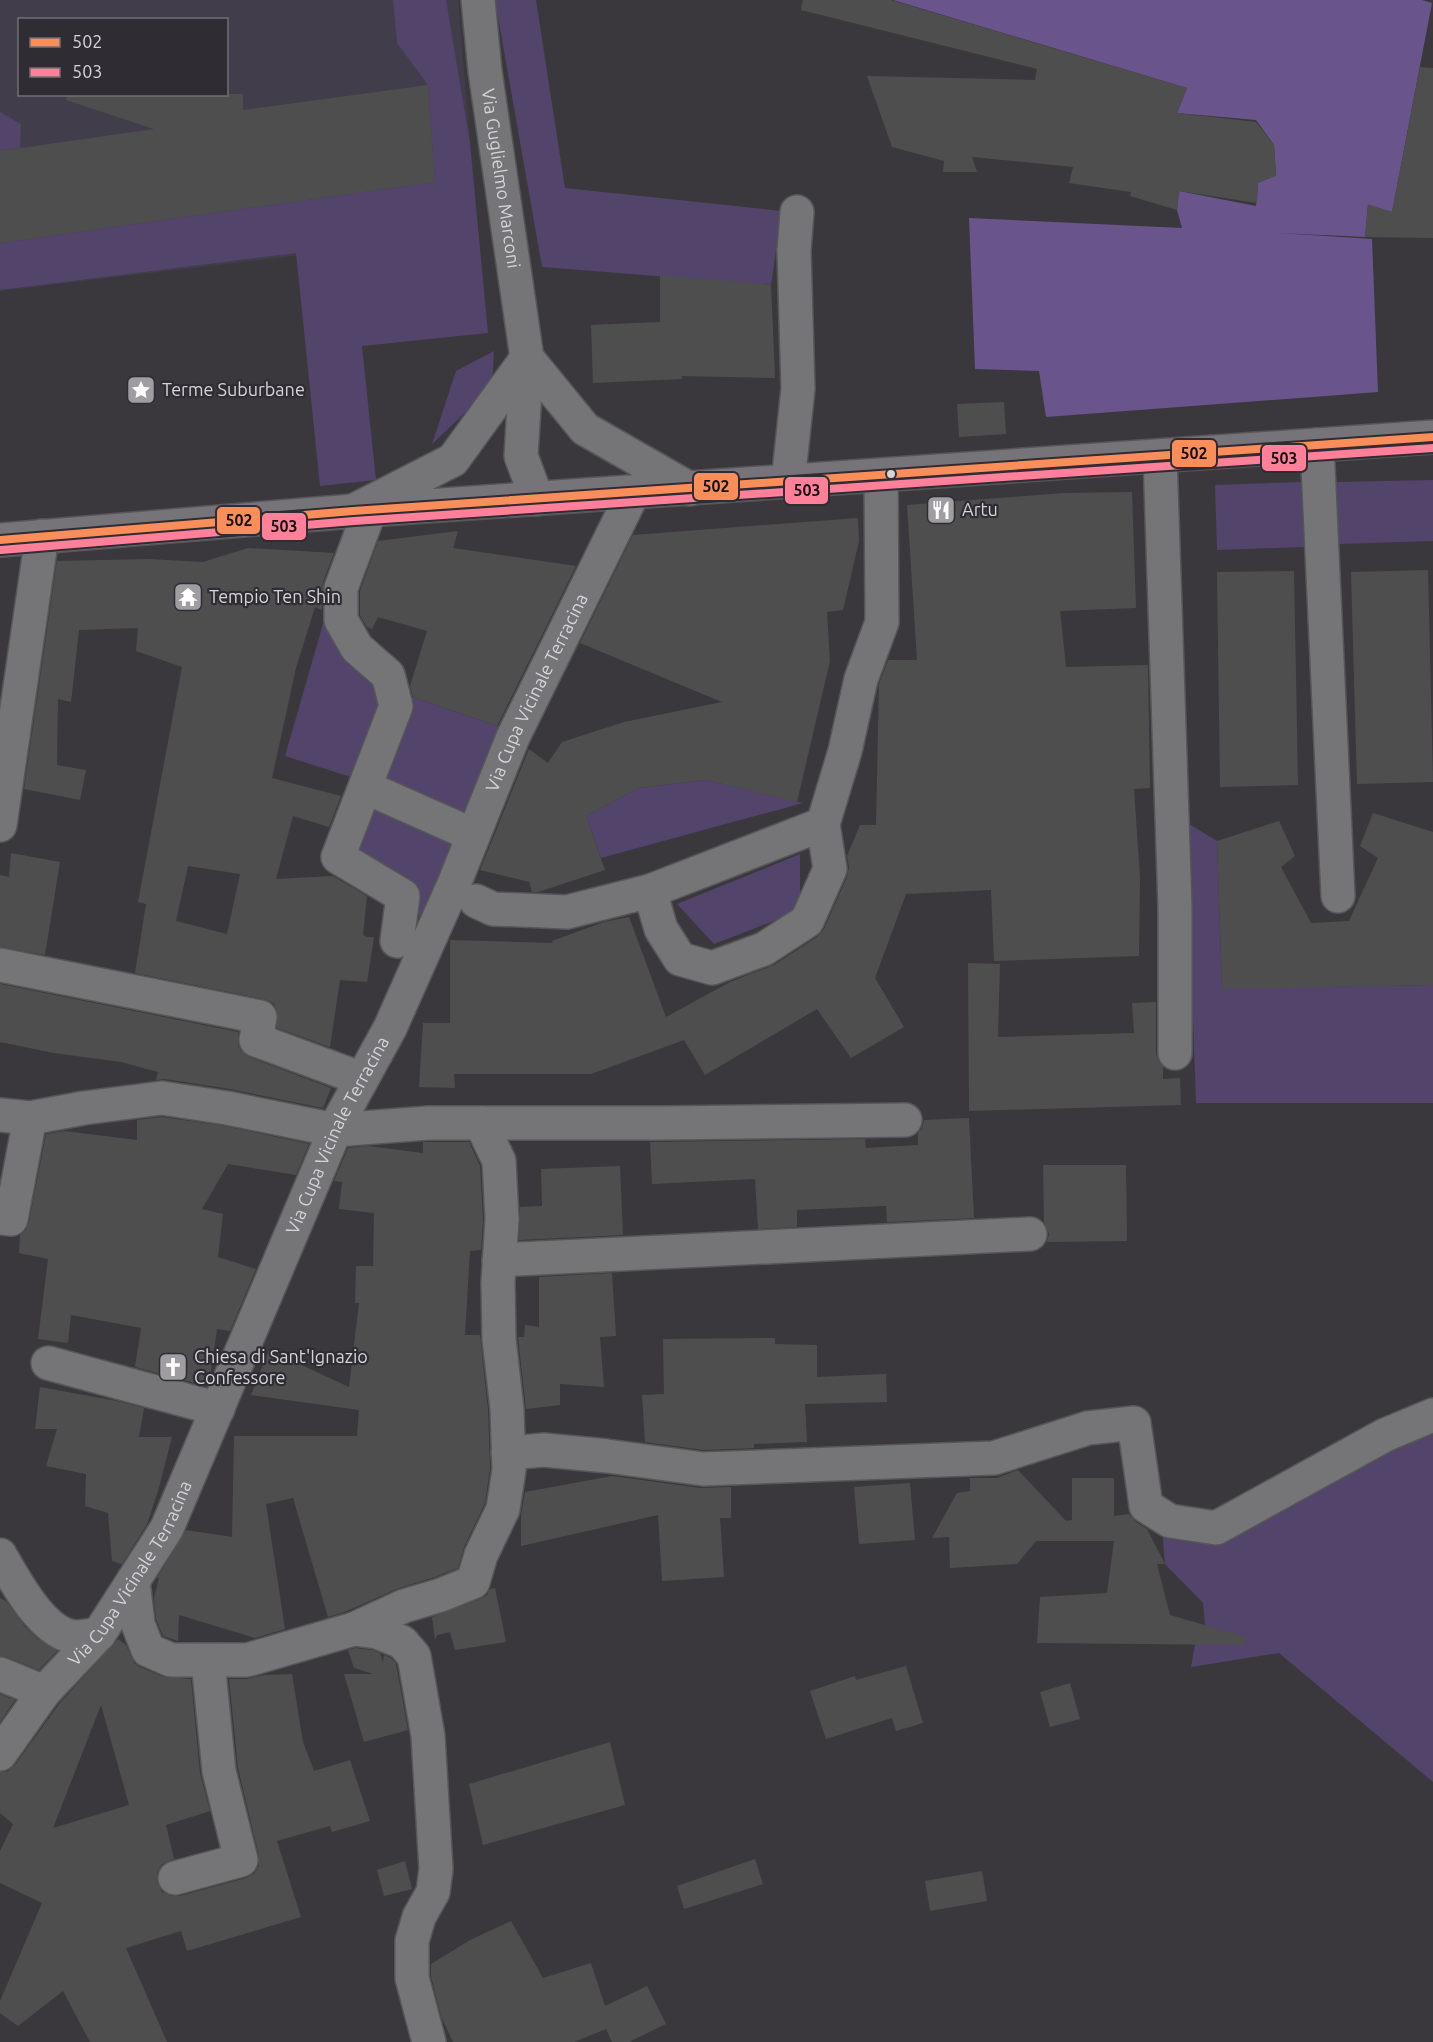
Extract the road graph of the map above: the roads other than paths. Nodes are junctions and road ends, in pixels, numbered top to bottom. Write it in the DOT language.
graph roads {
  1 [pos="478,0"];
  2 [pos="797,212"];
  3 [pos="527,358"];
  4 [pos="1433,437"];
  5 [pos="1317,445"];
  6 [pos="1160,456"];
  7 [pos="881,476"];
  8 [pos="788,482"];
  9 [pos="690,489"];
  10 [pos="633,493"];
  11 [pos="537,499"];
  12 [pos="362,511"];
  13 [pos="42,536"];
  14 [pos="0,540"];
  15 [pos="365,787"];
  16 [pos="823,824"];
  17 [pos="0,825"];
  18 [pos="473,836"];
  19 [pos="650,891"];
  20 [pos="1338,896"];
  21 [pos="476,901"];
  22 [pos="398,941"];
  23 [pos="0,965"];
  24 [pos="1175,1053"];
  25 [pos="362,1079"];
  26 [pos="15,1116"];
  27 [pos="905,1120"];
  28 [pos="481,1123"];
  29 [pos="335,1130"];
  30 [pos="0,1218"];
  31 [pos="1030,1234"];
  32 [pos="499,1260"];
  33 [pos="48,1363"];
  34 [pos="218,1409"];
  35 [pos="1433,1415"];
  36 [pos="508,1453"];
  37 [pos="0,1555"];
  38 [pos="133,1581"];
  39 [pos="354,1629"];
  40 [pos="99,1634"];
  41 [pos="208,1661"];
  42 [pos="0,1674"];
  43 [pos="44,1692"];
  44 [pos="0,1754"];
  45 [pos="175,1878"];
  46 [pos="429,2042"];
  1 -- 3 [label="street, Via Guglielmo Marconi"];
  2 -- 8 [label="street"];
  3 -- 9 [label="street"];
  3 -- 11 [label="street, Via Guglielmo Marconi"];
  3 -- 12 [label="street"];
  4 -- 5 [label="main road"];
  5 -- 6 [label="main road"];
  5 -- 20 [label="street"];
  6 -- 7 [label="main road"];
  6 -- 24 [label="street"];
  7 -- 8 [label="main road"];
  7 -- 16 [label="street"];
  8 -- 9 [label="main road"];
  9 -- 10 [label="main road"];
  10 -- 11 [label="main road"];
  10 -- 18 [label="street, Via Cupa Vicinale Terracina"];
  11 -- 12 [label="main road"];
  12 -- 13 [label="main road"];
  12 -- 15 [label="street"];
  13 -- 14 [label="main road"];
  13 -- 17 [label="street"];
  15 -- 18 [label="street"];
  15 -- 22 [label="street"];
  16 -- 19 [label="street"];
  16 -- 19 [label="street"];
  18 -- 25 [label="street, Via Cupa Vicinale Terracina"];
  19 -- 21 [label="street"];
  23 -- 25 [label="street"];
  25 -- 29 [label="street, Via Cupa Vicinale Terracina"];
  26 -- 29 [label="street"];
  26 -- 30 [label="street"];
  27 -- 28 [label="street"];
  28 -- 29 [label="street"];
  28 -- 32 [label="street"];
  29 -- 34 [label="street, Via Cupa Vicinale Terracina"];
  31 -- 32 [label="street"];
  32 -- 36 [label="street"];
  33 -- 34 [label="street"];
  34 -- 38 [label="street, Via Cupa Vicinale Terracina"];
  35 -- 36 [label="street"];
  36 -- 39 [label="street"];
  37 -- 40 [label="street"];
  38 -- 40 [label="street, Via Cupa Vicinale Terracina"];
  38 -- 41 [label="street"];
  39 -- 41 [label="street"];
  39 -- 46 [label="street"];
  40 -- 43 [label="street, Via Cupa Vicinale Terracina"];
  41 -- 45 [label="street"];
  42 -- 43 [label="street"];
  43 -- 44 [label="street, Via Cupa Vicinale Terracina"];
}
